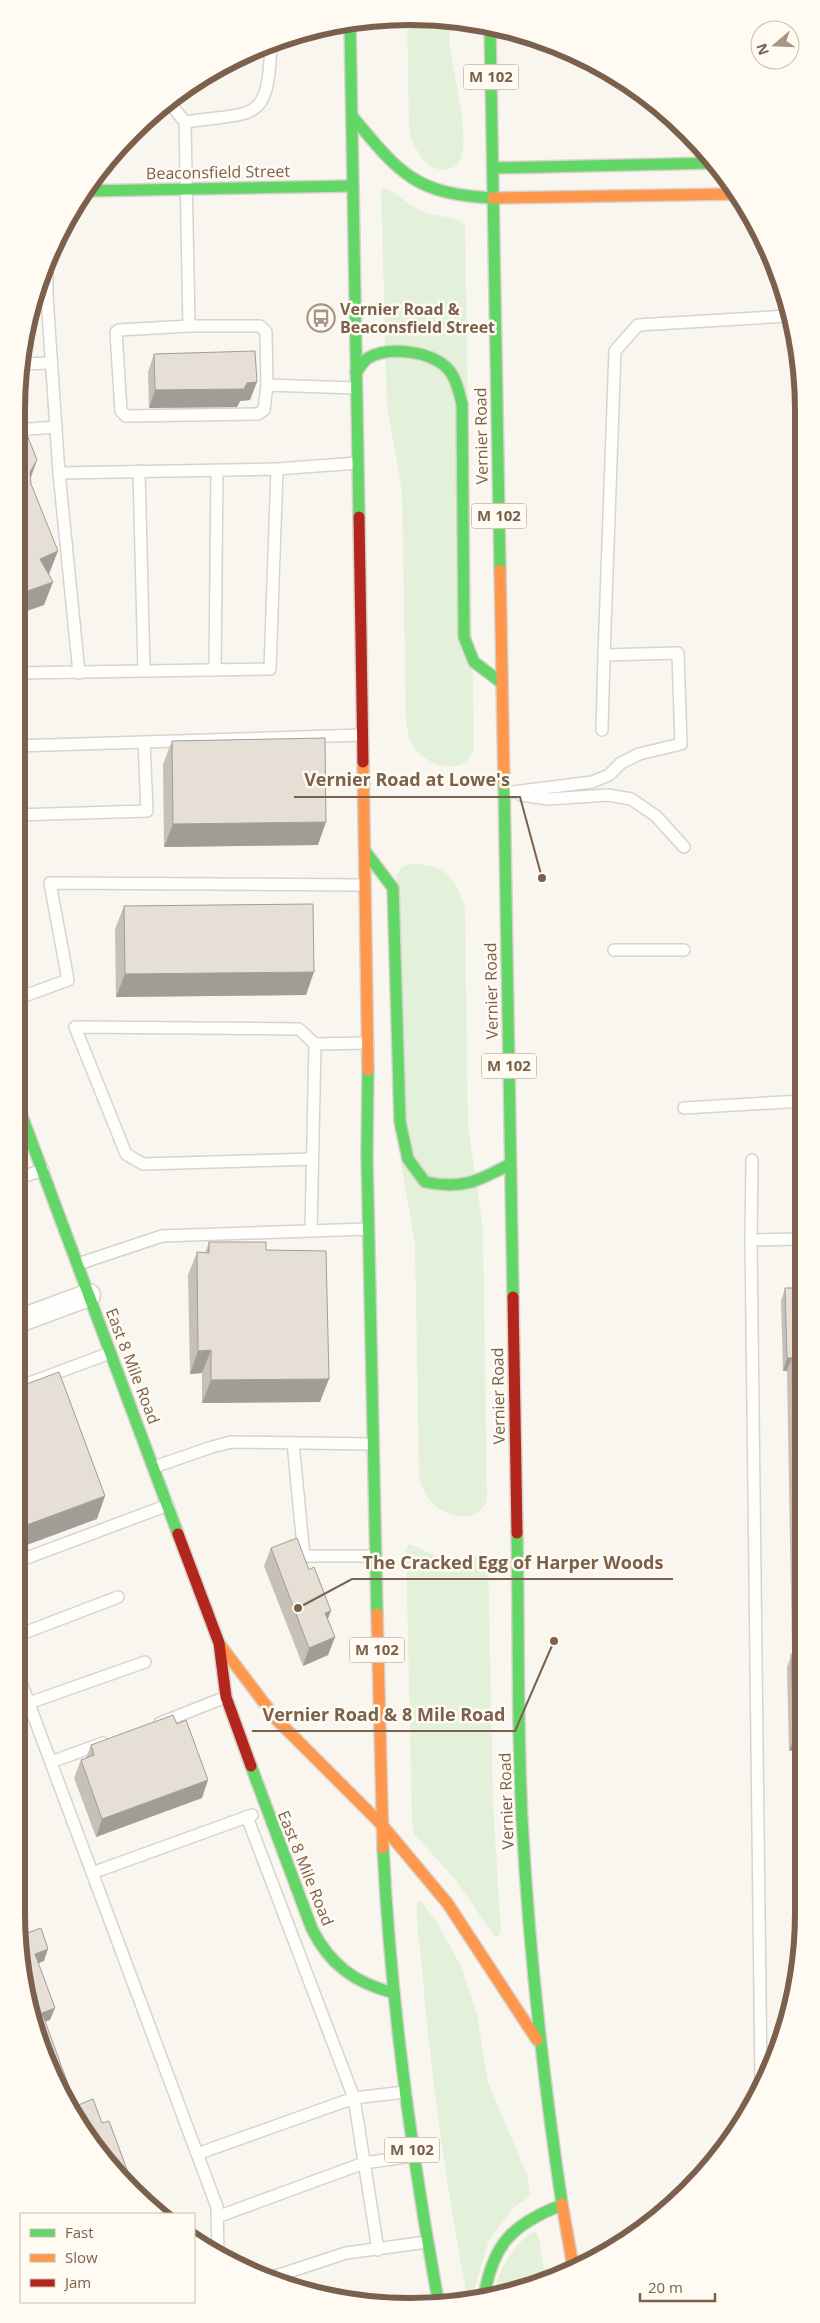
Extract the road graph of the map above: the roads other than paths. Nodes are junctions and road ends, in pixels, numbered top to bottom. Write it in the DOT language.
graph roads {
  1 [pos="350,30"];
  2 [pos="490,33"];
  3 [pos="271,51"];
  4 [pos="173,107"];
  5 [pos="352,116"];
  6 [pos="185,122"];
  7 [pos="705,163"];
  8 [pos="493,168"];
  9 [pos="353,186"];
  10 [pos="187,189"];
  11 [pos="94,191"];
  12 [pos="729,194"];
  13 [pos="493,198"];
  14 [pos="47,280"];
  15 [pos="42,297"];
  16 [pos="48,297"];
  17 [pos="784,316"];
  18 [pos="189,326"];
  19 [pos="51,363"];
  20 [pos="28,364"];
  21 [pos="356,373"];
  22 [pos="267,385"];
  23 [pos="356,388"];
  24 [pos="56,427"];
  25 [pos="25,429"];
  26 [pos="357,463"];
  27 [pos="277,469"];
  28 [pos="217,470"];
  29 [pos="139,472"];
  30 [pos="59,473"];
  31 [pos="604,655"];
  32 [pos="215,670"];
  33 [pos="144,671"];
  34 [pos="25,673"];
  35 [pos="79,673"];
  36 [pos="502,683"];
  37 [pos="602,730"];
  38 [pos="362,735"];
  39 [pos="144,742"];
  40 [pos="25,746"];
  41 [pos="504,793"];
  42 [pos="25,815"];
  43 [pos="684,847"];
  44 [pos="365,851"];
  45 [pos="365,886"];
  46 [pos="614,950"];
  47 [pos="684,950"];
  48 [pos="25,996"];
  49 [pos="315,1044"];
  50 [pos="368,1044"];
  51 [pos="795,1101"];
  52 [pos="684,1108"];
  53 [pos="25,1123"];
  54 [pos="312,1159"];
  55 [pos="752,1160"];
  56 [pos="510,1164"];
  57 [pos="43,1170"];
  58 [pos="25,1176"];
  59 [pos="368,1228"];
  60 [pos="311,1231"];
  61 [pos="795,1239"];
  62 [pos="751,1240"];
  63 [pos="78,1264"];
  64 [pos="89,1295"];
  65 [pos="25,1319"];
  66 [pos="110,1353"];
  67 [pos="25,1385"];
  68 [pos="293,1444"];
  69 [pos="372,1444"];
  70 [pos="154,1467"];
  71 [pos="168,1505"];
  72 [pos="375,1556"];
  73 [pos="25,1559"];
  74 [pos="118,1597"];
  75 [pos="25,1633"];
  76 [pos="219,1643"];
  77 [pos="145,1662"];
  78 [pos="25,1693"];
  79 [pos="226,1697"];
  80 [pos="29,1703"];
  81 [pos="149,1727"];
  82 [pos="113,1739"];
  83 [pos="51,1762"];
  84 [pos="266,1810"];
  85 [pos="247,1817"];
  86 [pos="383,1826"];
  87 [pos="92,1873"];
  88 [pos="394,1993"];
  89 [pos="540,2045"];
  90 [pos="761,2071"];
  91 [pos="405,2092"];
  92 [pos="354,2098"];
  93 [pos="197,2154"];
  94 [pos="413,2156"];
  95 [pos="364,2163"];
  96 [pos="562,2205"];
  97 [pos="217,2217"];
  98 [pos="427,2242"];
  99 [pos="218,2246"];
  100 [pos="378,2250"];
  101 [pos="572,2262"];
  102 [pos="279,2275"];
  103 [pos="485,2291"];
  104 [pos="435,2297"];
  1 -- 5 [label="main road, M 102"];
  2 -- 8 [label="main road, Vernier Road / M 102"];
  3 -- 6 [label="lane"];
  4 -- 6 [label="lane"];
  5 -- 9 [label="main road, M 102"];
  5 -- 13 [label="main road"];
  6 -- 10 [label="lane"];
  7 -- 8 [label="main road"];
  8 -- 13 [label="main road, Vernier Road / M 102"];
  9 -- 10 [label="main road, Beaconsfield Street"];
  9 -- 21 [label="main road, M 102"];
  10 -- 11 [label="main road, Beaconsfield Street"];
  10 -- 18 [label="lane"];
  12 -- 13 [label="main road"];
  13 -- 36 [label="main road, Vernier Road / M 102"];
  14 -- 16 [label="lane"];
  15 -- 16 [label="lane"];
  16 -- 19 [label="lane"];
  17 -- 31 [label="lane"];
  18 -- 22 [label="lane"];
  18 -- 22 [label="lane"];
  19 -- 20 [label="lane"];
  19 -- 24 [label="lane"];
  21 -- 23 [label="main road, M 102"];
  21 -- 36 [label="main road"];
  22 -- 23 [label="lane"];
  23 -- 26 [label="main road, M 102"];
  24 -- 25 [label="lane"];
  24 -- 30 [label="lane"];
  26 -- 27 [label="lane"];
  26 -- 38 [label="main road, M 102"];
  27 -- 28 [label="lane"];
  27 -- 32 [label="lane"];
  28 -- 29 [label="lane"];
  28 -- 32 [label="lane"];
  29 -- 30 [label="lane"];
  29 -- 33 [label="lane"];
  30 -- 35 [label="lane"];
  31 -- 37 [label="lane"];
  31 -- 41 [label="lane"];
  32 -- 33 [label="lane"];
  33 -- 35 [label="lane"];
  34 -- 35 [label="lane"];
  36 -- 41 [label="main road, Vernier Road / M 102"];
  38 -- 39 [label="lane"];
  38 -- 44 [label="main road, M 102"];
  39 -- 40 [label="lane"];
  39 -- 42 [label="lane"];
  41 -- 43 [label="lane"];
  41 -- 56 [label="main road, Vernier Road / M 102"];
  44 -- 45 [label="main road, M 102"];
  44 -- 56 [label="main road"];
  45 -- 48 [label="lane"];
  45 -- 50 [label="main road, M 102"];
  46 -- 47 [label="lane"];
  49 -- 50 [label="lane"];
  49 -- 54 [label="lane"];
  49 -- 54 [label="lane"];
  50 -- 59 [label="main road, M 102"];
  51 -- 52 [label="lane"];
  53 -- 57 [label="main road, East 8 Mile Road"];
  54 -- 60 [label="lane"];
  55 -- 62 [label="lane"];
  56 -- 89 [label="main road, Vernier Road / M 102"];
  57 -- 58 [label="lane"];
  57 -- 63 [label="main road, East 8 Mile Road"];
  59 -- 60 [label="lane"];
  59 -- 69 [label="main road, M 102"];
  60 -- 63 [label="lane"];
  61 -- 62 [label="lane"];
  62 -- 90 [label="lane"];
  63 -- 64 [label="main road, East 8 Mile Road"];
  64 -- 65 [label="street"];
  64 -- 66 [label="main road, East 8 Mile Road"];
  66 -- 67 [label="lane"];
  66 -- 70 [label="main road, East 8 Mile Road"];
  68 -- 69 [label="lane"];
  68 -- 70 [label="lane"];
  68 -- 72 [label="lane"];
  69 -- 72 [label="main road, M 102"];
  70 -- 71 [label="main road, East 8 Mile Road"];
  71 -- 73 [label="lane"];
  71 -- 76 [label="main road, East 8 Mile Road"];
  72 -- 86 [label="main road, M 102"];
  74 -- 75 [label="lane"];
  76 -- 79 [label="main road, East 8 Mile Road"];
  76 -- 86 [label="main road, East 8 Mile Road"];
  77 -- 80 [label="lane"];
  78 -- 80 [label="lane"];
  79 -- 81 [label="lane"];
  79 -- 84 [label="main road, East 8 Mile Road"];
  80 -- 83 [label="lane"];
  82 -- 83 [label="lane"];
  83 -- 87 [label="lane"];
  84 -- 85 [label="lane"];
  84 -- 88 [label="main road, East 8 Mile Road"];
  85 -- 87 [label="lane"];
  85 -- 92 [label="lane"];
  86 -- 88 [label="main road, M 102"];
  86 -- 89 [label="main road, East 8 Mile Road"];
  87 -- 93 [label="lane"];
  88 -- 91 [label="main road, M 102"];
  89 -- 96 [label="main road, M 102"];
  91 -- 92 [label="lane"];
  91 -- 94 [label="main road, M 102"];
  92 -- 93 [label="lane"];
  92 -- 95 [label="lane"];
  93 -- 97 [label="lane"];
  94 -- 95 [label="lane"];
  94 -- 98 [label="main road, M 102"];
  95 -- 97 [label="lane"];
  95 -- 100 [label="lane"];
  96 -- 101 [label="main road, M 102"];
  96 -- 103 [label="main road"];
  97 -- 99 [label="lane"];
  98 -- 100 [label="lane"];
  98 -- 104 [label="main road, M 102"];
  100 -- 102 [label="lane"];
}
